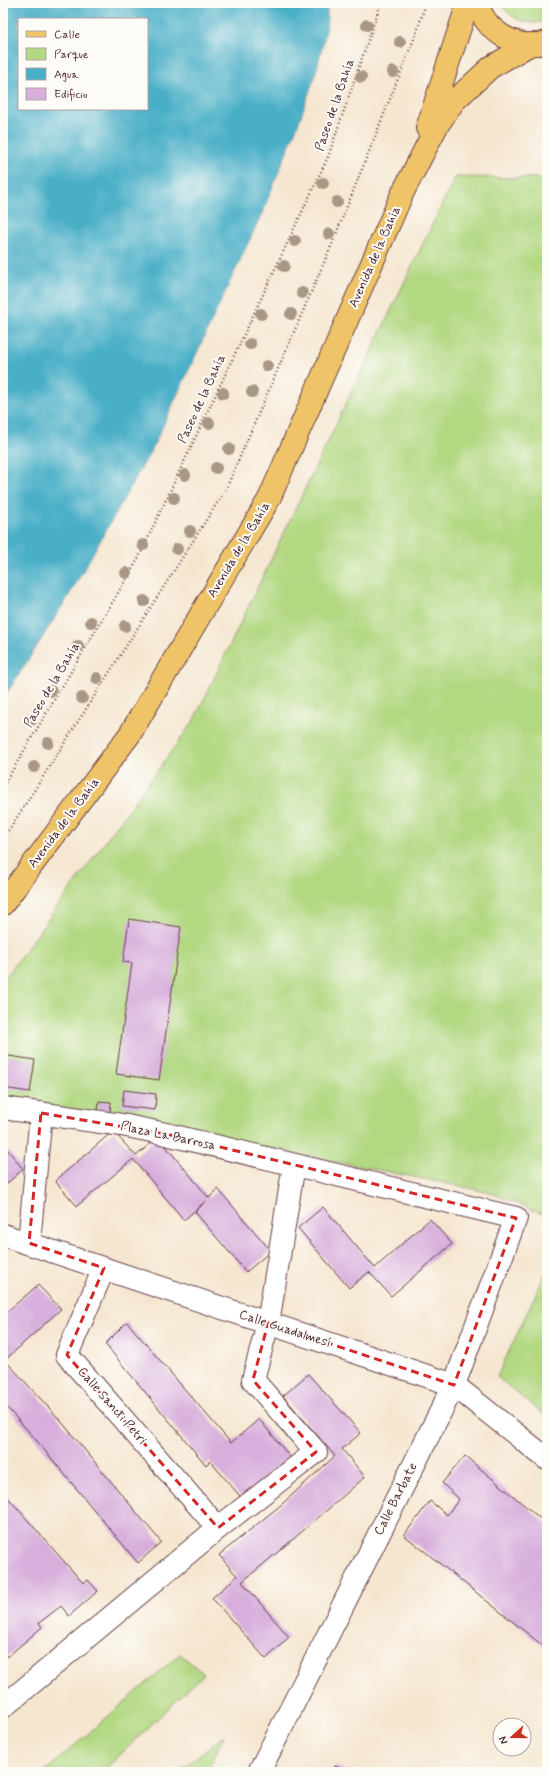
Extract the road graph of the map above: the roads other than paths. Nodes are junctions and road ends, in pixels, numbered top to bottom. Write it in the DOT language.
graph roads {
  1 [pos="468,3"];
  2 [pos="478,3"];
  3 [pos="539,43"];
  4 [pos="416,164"];
  5 [pos="3,904"];
  6 [pos="3,1108"];
  7 [pos="41,1113"];
  8 [pos="294,1165"];
  9 [pos="516,1218"];
  10 [pos="3,1235"];
  11 [pos="29,1243"];
  12 [pos="104,1268"];
  13 [pos="268,1323"];
  14 [pos="454,1385"];
  15 [pos="547,1459"];
  16 [pos="218,1528"];
  17 [pos="3,1707"];
  18 [pos="259,1772"];
  1 -- 4 [label="main road, Avenida de la Bahía"];
  2 -- 3 [label="main road"];
  3 -- 4 [label="main road, Avenida de la Bahía"];
  4 -- 5 [label="main road, Avenida de la Bahía"];
  6 -- 7 [label="street, Plaza La Barrosa"];
  7 -- 8 [label="street, Plaza La Barrosa"];
  7 -- 11 [label="street"];
  8 -- 9 [label="street, Plaza La Barrosa"];
  8 -- 13 [label="street"];
  9 -- 14 [label="street, Calle Barbate"];
  10 -- 11 [label="street, Calle Guadalmesí"];
  11 -- 12 [label="street, Calle Guadalmesí"];
  12 -- 13 [label="street, Calle Guadalmesí"];
  12 -- 16 [label="street, Calle Sancti Petri"];
  13 -- 14 [label="street, Calle Guadalmesí"];
  13 -- 16 [label="street"];
  14 -- 15 [label="street, Calle Guadalmesí"];
  14 -- 18 [label="street, Calle Barbate"];
  16 -- 17 [label="street"];
}
